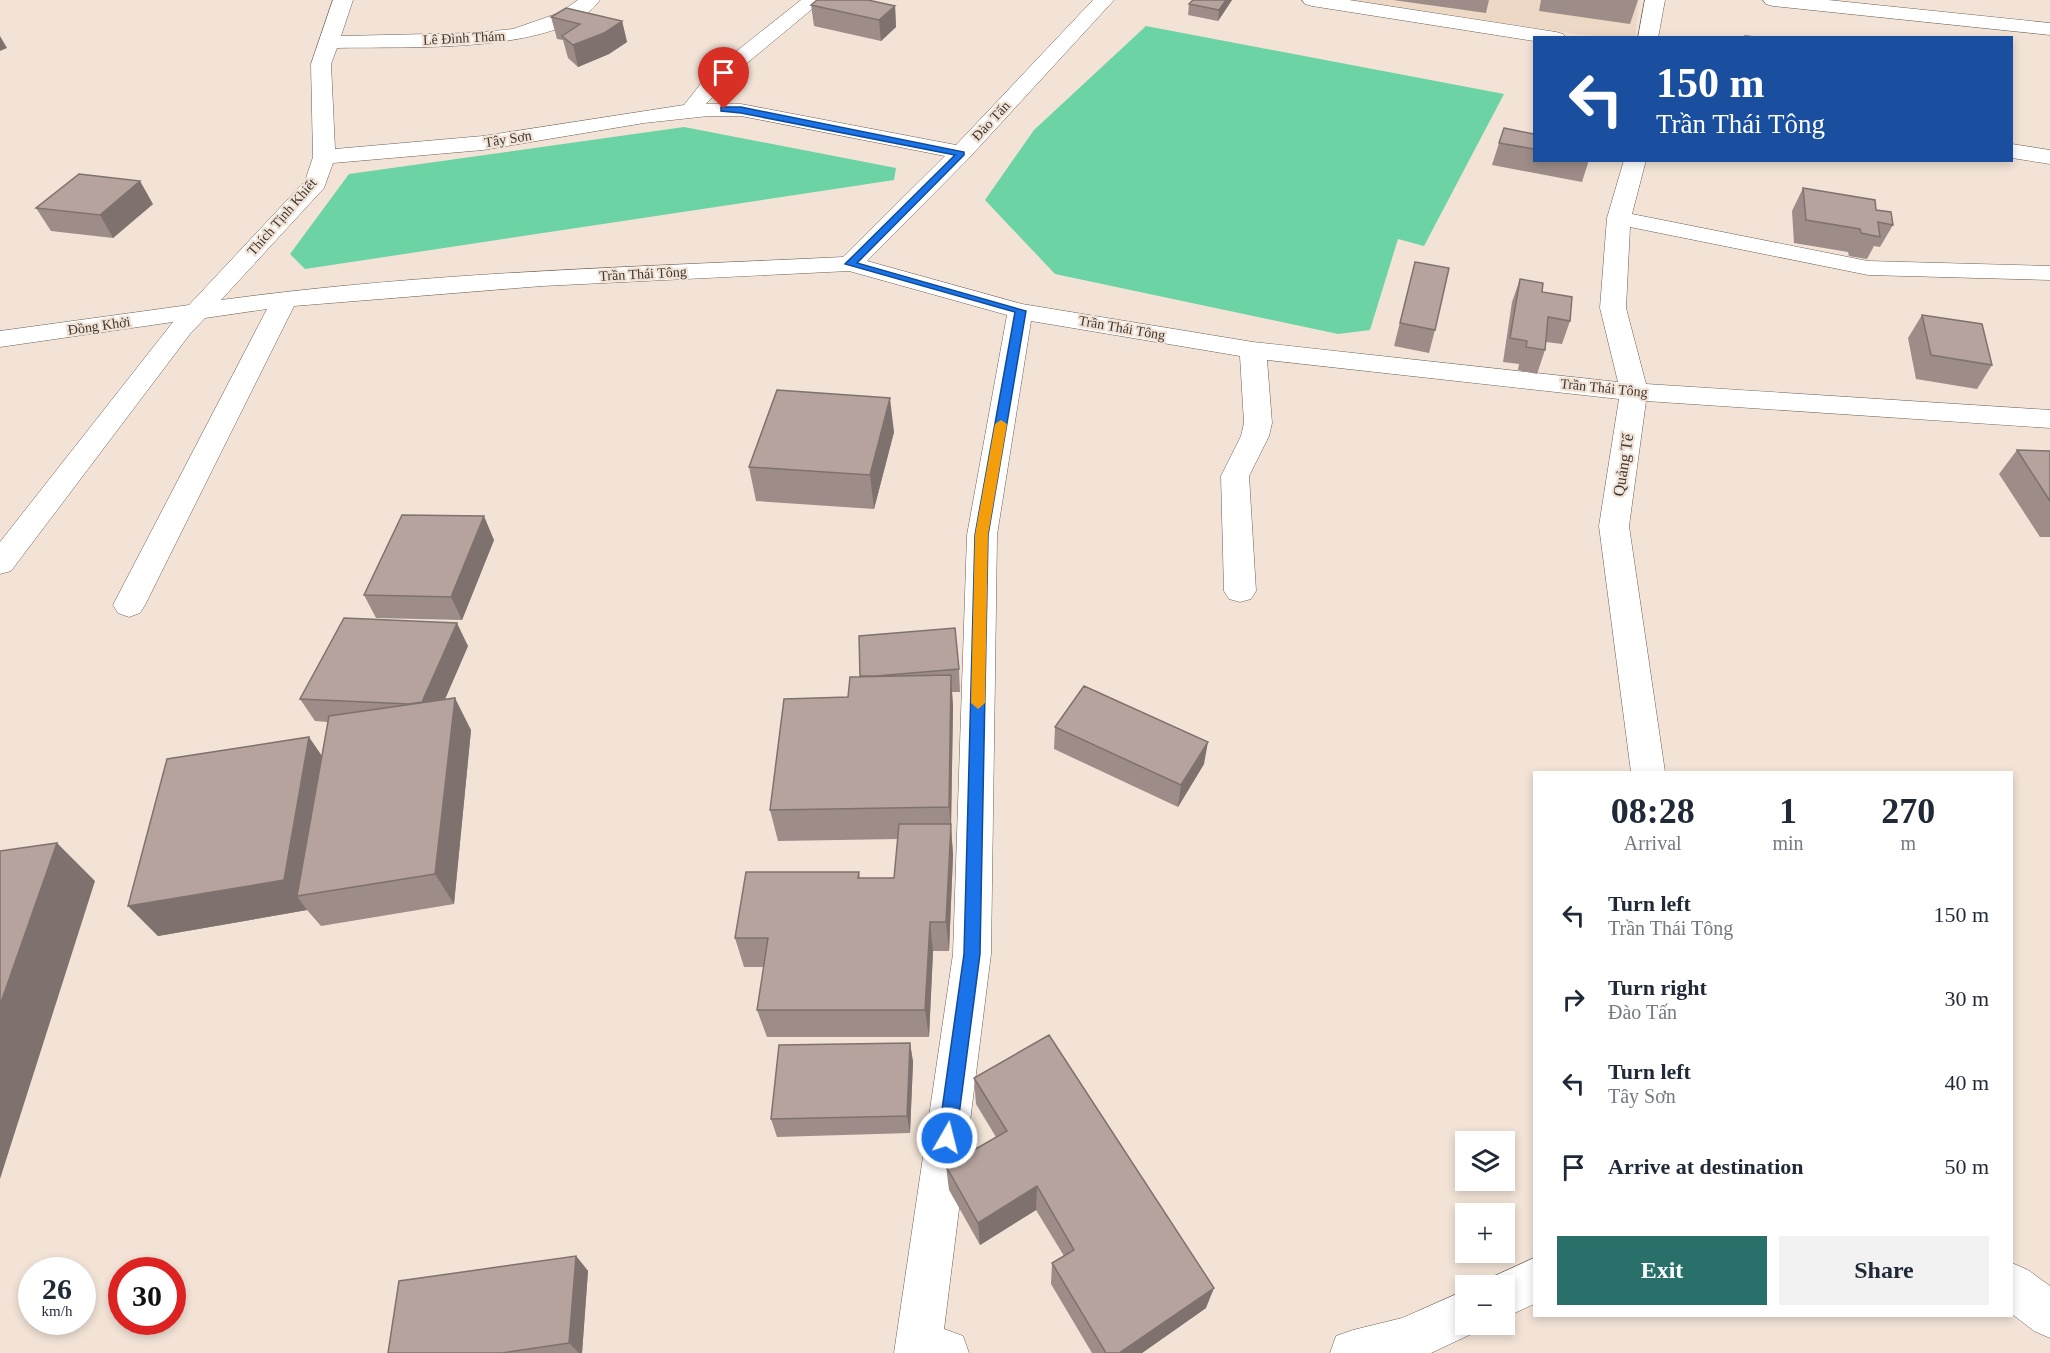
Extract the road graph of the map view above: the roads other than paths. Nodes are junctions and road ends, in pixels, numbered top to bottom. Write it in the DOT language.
graph roads {
  1 [pos="343,0"];
  2 [pos="590,0"];
  3 [pos="813,0"];
  4 [pos="1104,0"];
  5 [pos="1312,0"];
  6 [pos="1655,0"];
  7 [pos="1773,0"];
  8 [pos="2050,29"];
  9 [pos="1543,36"];
  10 [pos="1648,36"];
  11 [pos="328,42"];
  12 [pos="692,111"];
  13 [pos="2013,151"];
  14 [pos="961,153"];
  15 [pos="324,157"];
  16 [pos="2050,157"];
  17 [pos="1634,162"];
  18 [pos="1619,218"];
  19 [pos="850,264"];
  20 [pos="2050,273"];
  21 [pos="285,299"];
  22 [pos="1020,311"];
  23 [pos="198,313"];
  24 [pos="0,339"];
  25 [pos="1252,350"];
  26 [pos="1634,392"];
  27 [pos="2050,419"];
  28 [pos="0,563"];
  29 [pos="1240,591"];
  30 [pos="129,605"];
  31 [pos="1648,771"];
  32 [pos="1533,1281"];
  33 [pos="2013,1287"];
  34 [pos="1515,1290"];
  35 [pos="2050,1316"];
  36 [pos="1455,1318"];
  37 [pos="927,1350"];
  38 [pos="1353,1353"];
  1 -- 11 [label="street, Thích Tịnh Khiết"];
  2 -- 11 [label="street, Lê Đình Thám"];
  3 -- 12 [label="street"];
  4 -- 14 [label="street, Đào Tấn"];
  5 -- 9 [label="street"];
  6 -- 10 [label="street"];
  7 -- 8 [label="street"];
  11 -- 15 [label="street, Thích Tịnh Khiết"];
  12 -- 14 [label="street, Tây Sơn"];
  12 -- 15 [label="street, Tây Sơn"];
  13 -- 16 [label="street"];
  14 -- 19 [label="street, Đào Tấn"];
  15 -- 23 [label="street, Thích Tịnh Khiết"];
  17 -- 18 [label="street, Quảng Tế"];
  18 -- 20 [label="street"];
  18 -- 26 [label="street, Quảng Tế"];
  19 -- 21 [label="street, Trần Thái Tông"];
  19 -- 22 [label="street, Trần Thái Tông"];
  21 -- 23 [label="street, Trần Thái Tông"];
  21 -- 30 [label="street"];
  22 -- 25 [label="street, Trần Thái Tông"];
  22 -- 37 [label="street"];
  23 -- 24 [label="street, Đồng Khởi"];
  23 -- 28 [label="street, Thích Tịnh Khiết"];
  25 -- 26 [label="street, Trần Thái Tông"];
  25 -- 29 [label="street"];
  26 -- 27 [label="street, Trần Thái Tông"];
  26 -- 31 [label="street, Quảng Tế"];
  32 -- 34 [label="street"];
  33 -- 35 [label="street"];
  36 -- 38 [label="street"];
}
